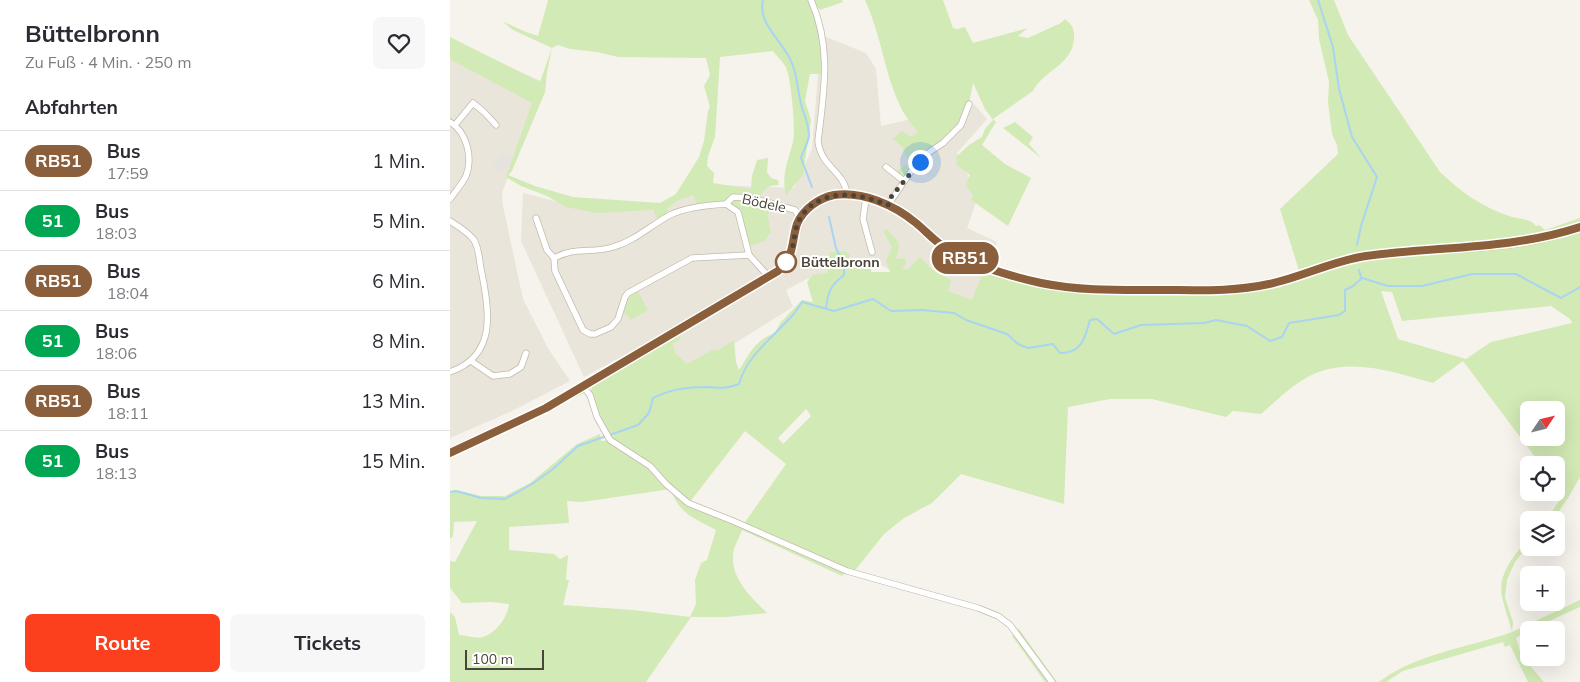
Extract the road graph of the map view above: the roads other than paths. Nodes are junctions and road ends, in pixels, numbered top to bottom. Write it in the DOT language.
graph roads {
  1 [pos="811,0"];
  2 [pos="969,104"];
  3 [pos="453,124"];
  4 [pos="496,125"];
  5 [pos="886,167"];
  6 [pos="904,181"];
  7 [pos="847,195"];
  8 [pos="866,198"];
  9 [pos="450,199"];
  10 [pos="726,204"];
  11 [pos="888,205"];
  12 [pos="536,218"];
  13 [pos="800,218"];
  14 [pos="450,221"];
  15 [pos="1580,228"];
  16 [pos="872,252"];
  17 [pos="749,255"];
  18 [pos="554,258"];
  19 [pos="769,276"];
  20 [pos="526,353"];
  21 [pos="471,361"];
  22 [pos="450,372"];
  23 [pos="583,386"];
  24 [pos="450,452"];
  25 [pos="1052,682"];
  1 -- 7 [label="street"];
  2 -- 6 [label="street"];
  3 -- 4 [label="street"];
  3 -- 9 [label="street"];
  5 -- 6 [label="street"];
  6 -- 11 [label="street"];
  7 -- 8 [label="street"];
  7 -- 13 [label="street"];
  8 -- 11 [label="street"];
  8 -- 16 [label="street"];
  10 -- 13 [label="street, Bödele"];
  10 -- 17 [label="street"];
  10 -- 18 [label="street, Bödele"];
  11 -- 15 [label="street"];
  12 -- 18 [label="street"];
  13 -- 19 [label="street"];
  14 -- 21 [label="street"];
  17 -- 18 [label="street"];
  17 -- 19 [label="street"];
  19 -- 23 [label="street"];
  20 -- 21 [label="street"];
  21 -- 22 [label="street"];
  23 -- 24 [label="street"];
  23 -- 25 [label="street"];
}
